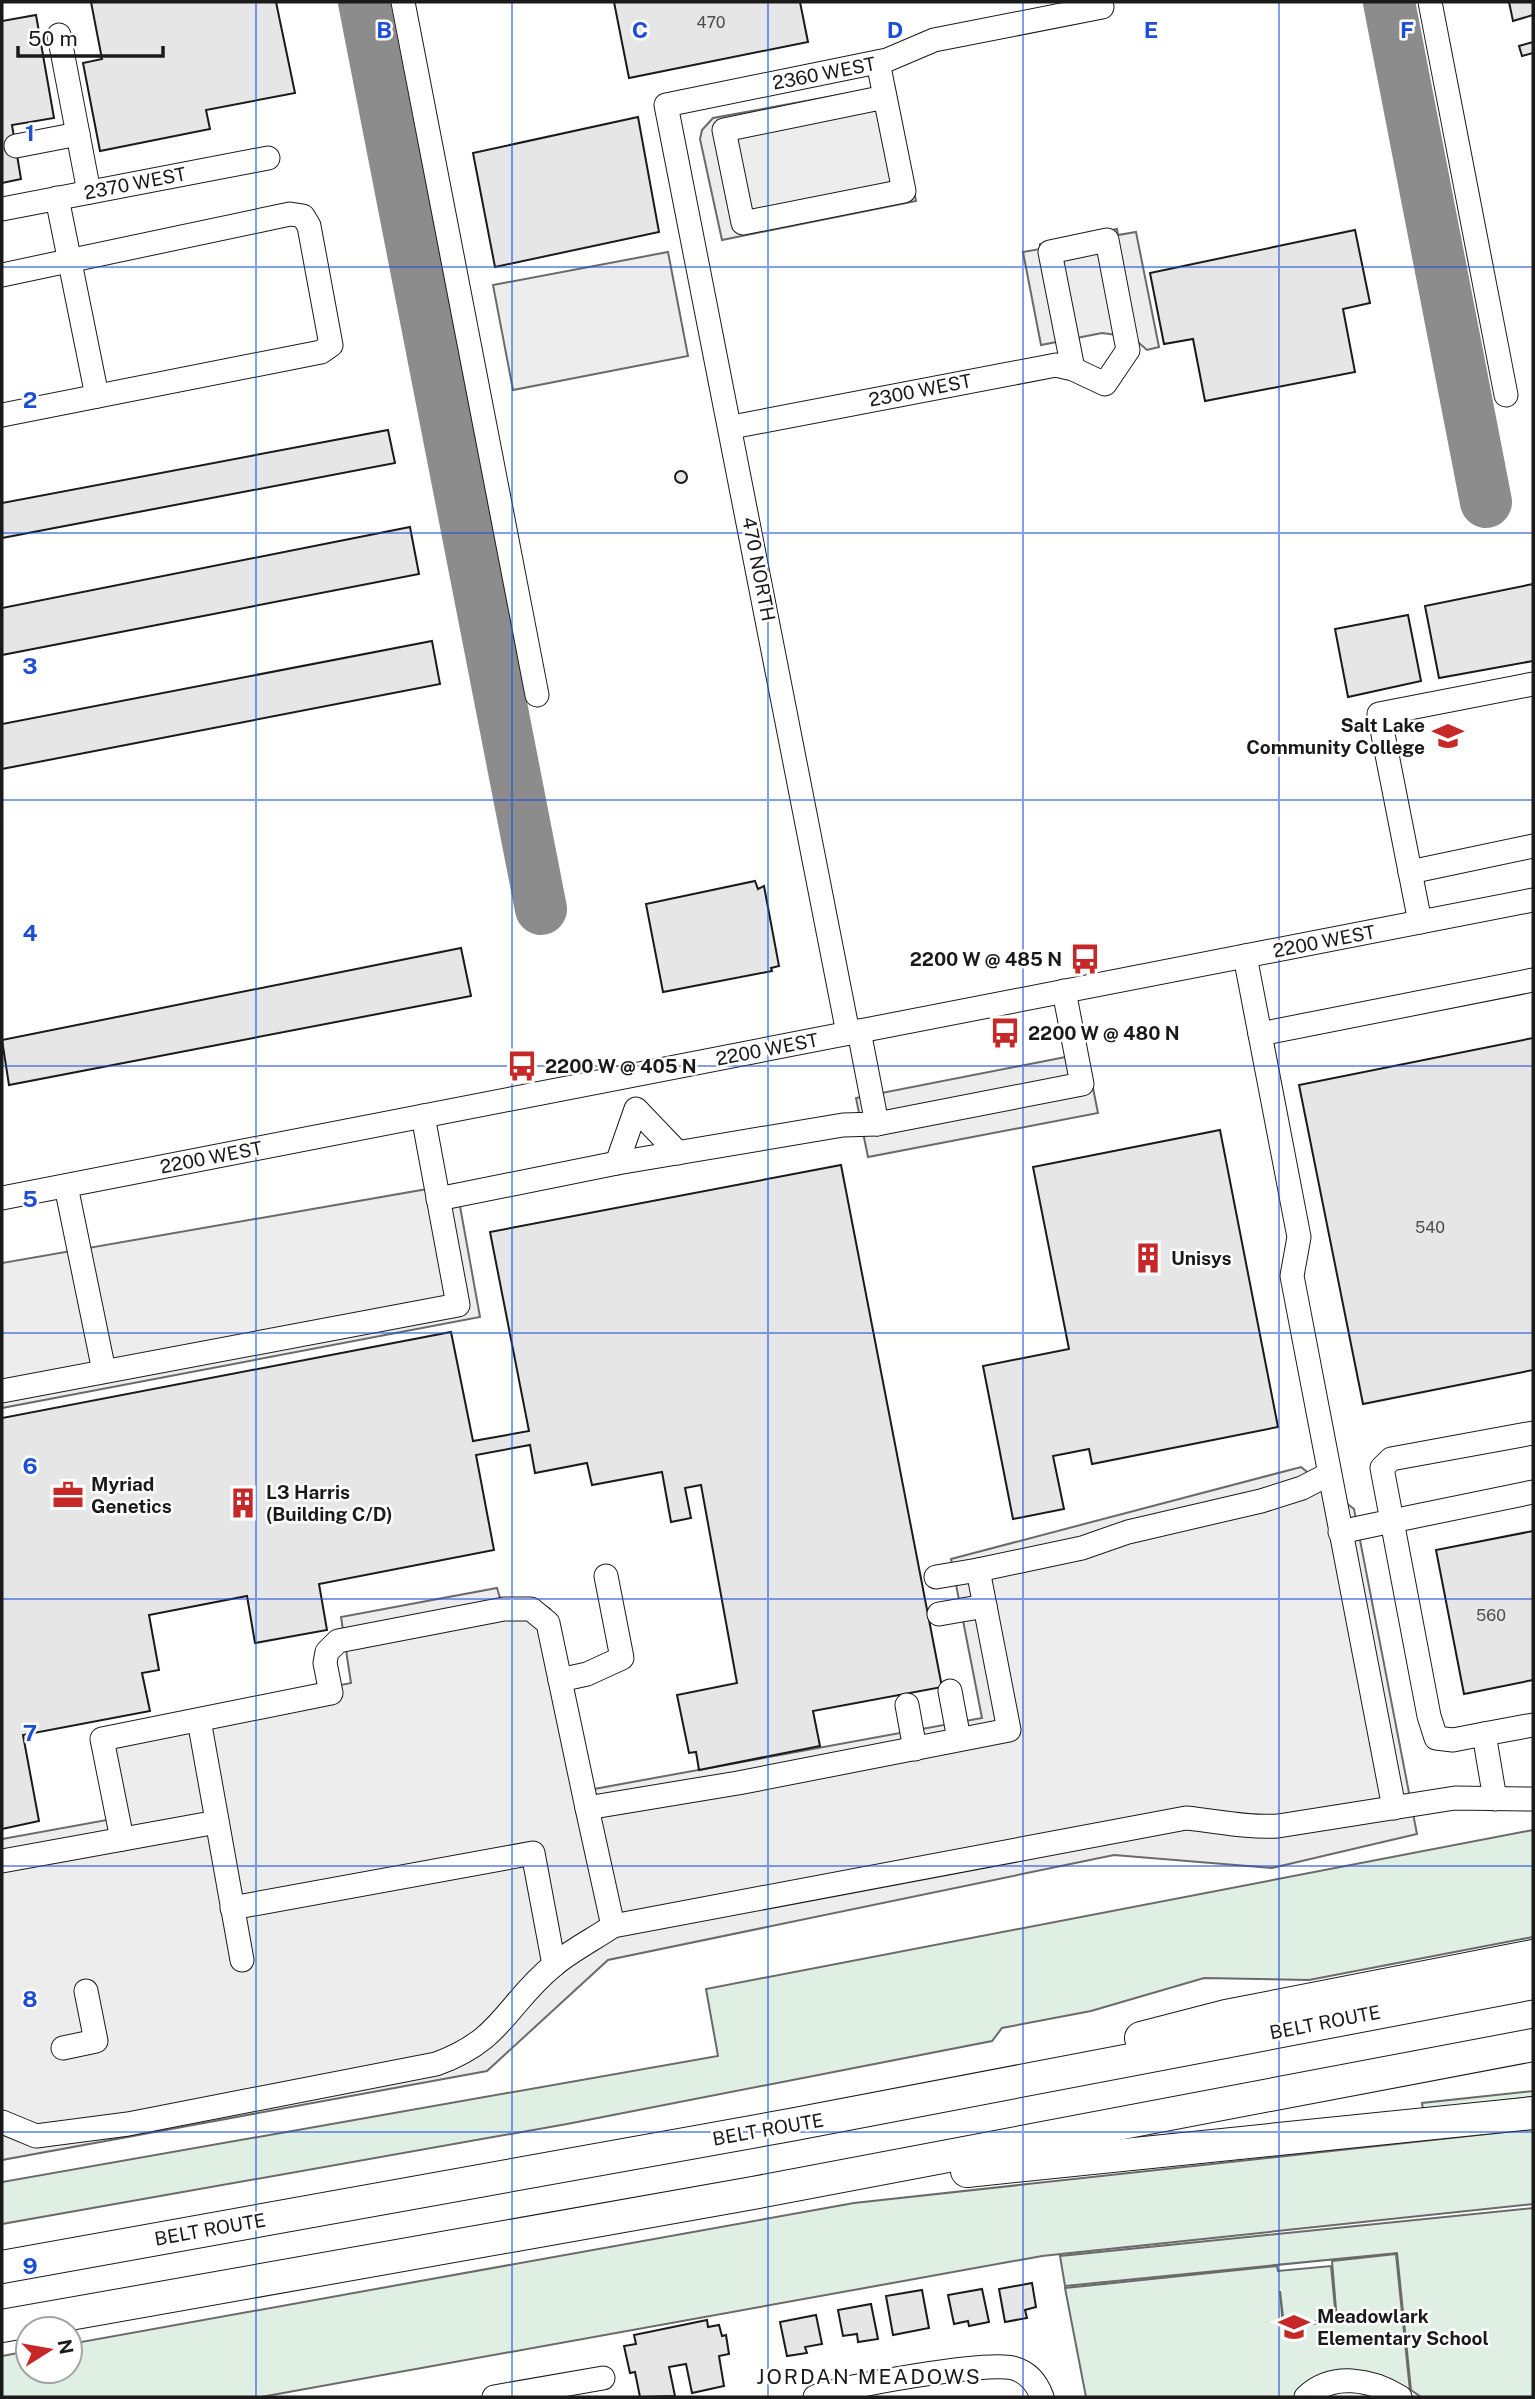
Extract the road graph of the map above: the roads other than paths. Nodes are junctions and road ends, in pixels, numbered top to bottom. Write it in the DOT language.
graph roads {
  1 [pos="403,2"];
  2 [pos="1430,2"];
  3 [pos="1101,6"];
  4 [pos="59,35"];
  5 [pos="878,62"];
  6 [pos="886,97"];
  7 [pos="666,105"];
  8 [pos="78,134"];
  9 [pos="16,146"];
  10 [pos="268,158"];
  11 [pos="89,192"];
  12 [pos="57,198"];
  13 [pos="2,209"];
  14 [pos="70,261"];
  15 [pos="2,275"];
  16 [pos="1073,369"];
  17 [pos="1506,395"];
  18 [pos="97,396"];
  19 [pos="2,415"];
  20 [pos="732,427"];
  21 [pos="1533,684"];
  22 [pos="537,695"];
  23 [pos="1533,846"];
  24 [pos="1410,872"];
  25 [pos="1533,900"];
  26 [pos="1420,922"];
  27 [pos="1245,956"];
  28 [pos="1533,980"];
  29 [pos="1064,991"];
  30 [pos="853,1032"];
  31 [pos="1260,1034"];
  32 [pos="631,1076"];
  33 [pos="636,1110"];
  34 [pos="423,1116"];
  35 [pos="877,1124"];
  36 [pos="678,1153"];
  37 [pos="617,1163"];
  38 [pos="66,1186"];
  39 [pos="2,1198"];
  40 [pos="438,1199"];
  41 [pos="104,1371"];
  42 [pos="2,1391"];
  43 [pos="1533,1433"];
  44 [pos="1329,1474"];
  45 [pos="1533,1492"];
  46 [pos="1392,1521"];
  47 [pos="1340,1532"];
  48 [pos="978,1570"];
  49 [pos="606,1576"];
  50 [pos="936,1577"];
  51 [pos="985,1606"];
  52 [pos="939,1614"];
  53 [pos="560,1679"];
  54 [pos="950,1690"];
  55 [pos="907,1704"];
  56 [pos="199,1720"];
  57 [pos="1533,1725"];
  58 [pos="1484,1734"];
  59 [pos="959,1739"];
  60 [pos="915,1749"];
  61 [pos="1495,1799"];
  62 [pos="1533,1799"];
  63 [pos="587,1808"];
  64 [pos="1394,1808"];
  65 [pos="217,1822"];
  66 [pos="122,1839"];
  67 [pos="2,1861"];
  68 [pos="232,1908"];
  69 [pos="613,1926"];
  70 [pos="1533,1956"];
  71 [pos="242,1961"];
  72 [pos="554,1965"];
  73 [pos="1533,1983"];
  74 [pos="86,1990"];
  75 [pos="1533,2045"];
  76 [pos="63,2048"];
  77 [pos="1533,2113"];
  78 [pos="2,2122"];
  79 [pos="790,2125"];
  80 [pos="753,2193"];
  81 [pos="2,2267"];
  82 [pos="2,2326"];
  83 [pos="603,2378"];
  84 [pos="1041,2394"];
  85 [pos="494,2397"];
  86 [pos="815,2397"];
  87 [pos="1306,2397"];
  88 [pos="1400,2397"];
  1 -- 22 [label="street"];
  2 -- 17 [label="street"];
  3 -- 5 [label="street, 2360 WEST"];
  4 -- 8 [label="street"];
  5 -- 6 [label="street"];
  5 -- 7 [label="street, 2360 WEST"];
  6 -- 6 [label="street"];
  7 -- 20 [label="street, 470 NORTH"];
  8 -- 9 [label="street"];
  8 -- 11 [label="street"];
  10 -- 11 [label="street, 2370 WEST"];
  11 -- 12 [label="street, 2370 WEST"];
  12 -- 13 [label="street, 2370 WEST"];
  12 -- 14 [label="street"];
  14 -- 15 [label="street"];
  14 -- 18 [label="street"];
  14 -- 18 [label="street"];
  16 -- 16 [label="street, 2300 WEST"];
  16 -- 20 [label="street, 2300 WEST"];
  18 -- 19 [label="street"];
  20 -- 30 [label="street, 470 NORTH"];
  21 -- 24 [label="street"];
  23 -- 24 [label="street"];
  24 -- 26 [label="street"];
  25 -- 26 [label="street, 2200 WEST"];
  26 -- 27 [label="street, 2200 WEST"];
  27 -- 29 [label="street, 2200 WEST"];
  27 -- 31 [label="street"];
  28 -- 31 [label="street"];
  29 -- 30 [label="street, 2200 WEST"];
  29 -- 35 [label="street"];
  30 -- 32 [label="street, 2200 WEST"];
  30 -- 35 [label="street, 470 NORTH"];
  31 -- 44 [label="street"];
  32 -- 33 [label="street"];
  32 -- 34 [label="street, 2200 WEST"];
  33 -- 36 [label="street"];
  33 -- 37 [label="street"];
  34 -- 38 [label="street, 2200 WEST"];
  34 -- 40 [label="street"];
  35 -- 36 [label="street"];
  36 -- 37 [label="street"];
  37 -- 40 [label="street"];
  38 -- 39 [label="street, 2200 WEST"];
  38 -- 41 [label="street"];
  40 -- 41 [label="street"];
  41 -- 42 [label="street"];
  43 -- 46 [label="street"];
  44 -- 47 [label="street"];
  44 -- 48 [label="street"];
  45 -- 46 [label="street"];
  46 -- 47 [label="street"];
  46 -- 58 [label="street"];
  47 -- 64 [label="street"];
  48 -- 50 [label="street"];
  48 -- 51 [label="street"];
  49 -- 53 [label="street"];
  51 -- 52 [label="street"];
  51 -- 59 [label="street"];
  53 -- 56 [label="street"];
  53 -- 63 [label="street"];
  54 -- 59 [label="street"];
  55 -- 60 [label="street"];
  56 -- 65 [label="street"];
  56 -- 66 [label="street"];
  57 -- 58 [label="street"];
  58 -- 61 [label="street"];
  59 -- 60 [label="street"];
  60 -- 63 [label="street"];
  61 -- 62 [label="street"];
  61 -- 64 [label="street"];
  63 -- 69 [label="street"];
  64 -- 69 [label="street"];
  65 -- 66 [label="street"];
  65 -- 68 [label="street"];
  66 -- 67 [label="street"];
  68 -- 71 [label="street"];
  68 -- 72 [label="street"];
  69 -- 72 [label="street"];
  70 -- 79 [label="highway"];
  72 -- 78 [label="street"];
  73 -- 79 [label="highway, BELT ROUTE"];
  74 -- 76 [label="street"];
  75 -- 80 [label="highway"];
  77 -- 80 [label="highway"];
  79 -- 81 [label="highway, BELT ROUTE"];
  80 -- 82 [label="highway"];
  83 -- 85 [label="street"];
  84 -- 86 [label="street"];
  87 -- 88 [label="street"];
}
